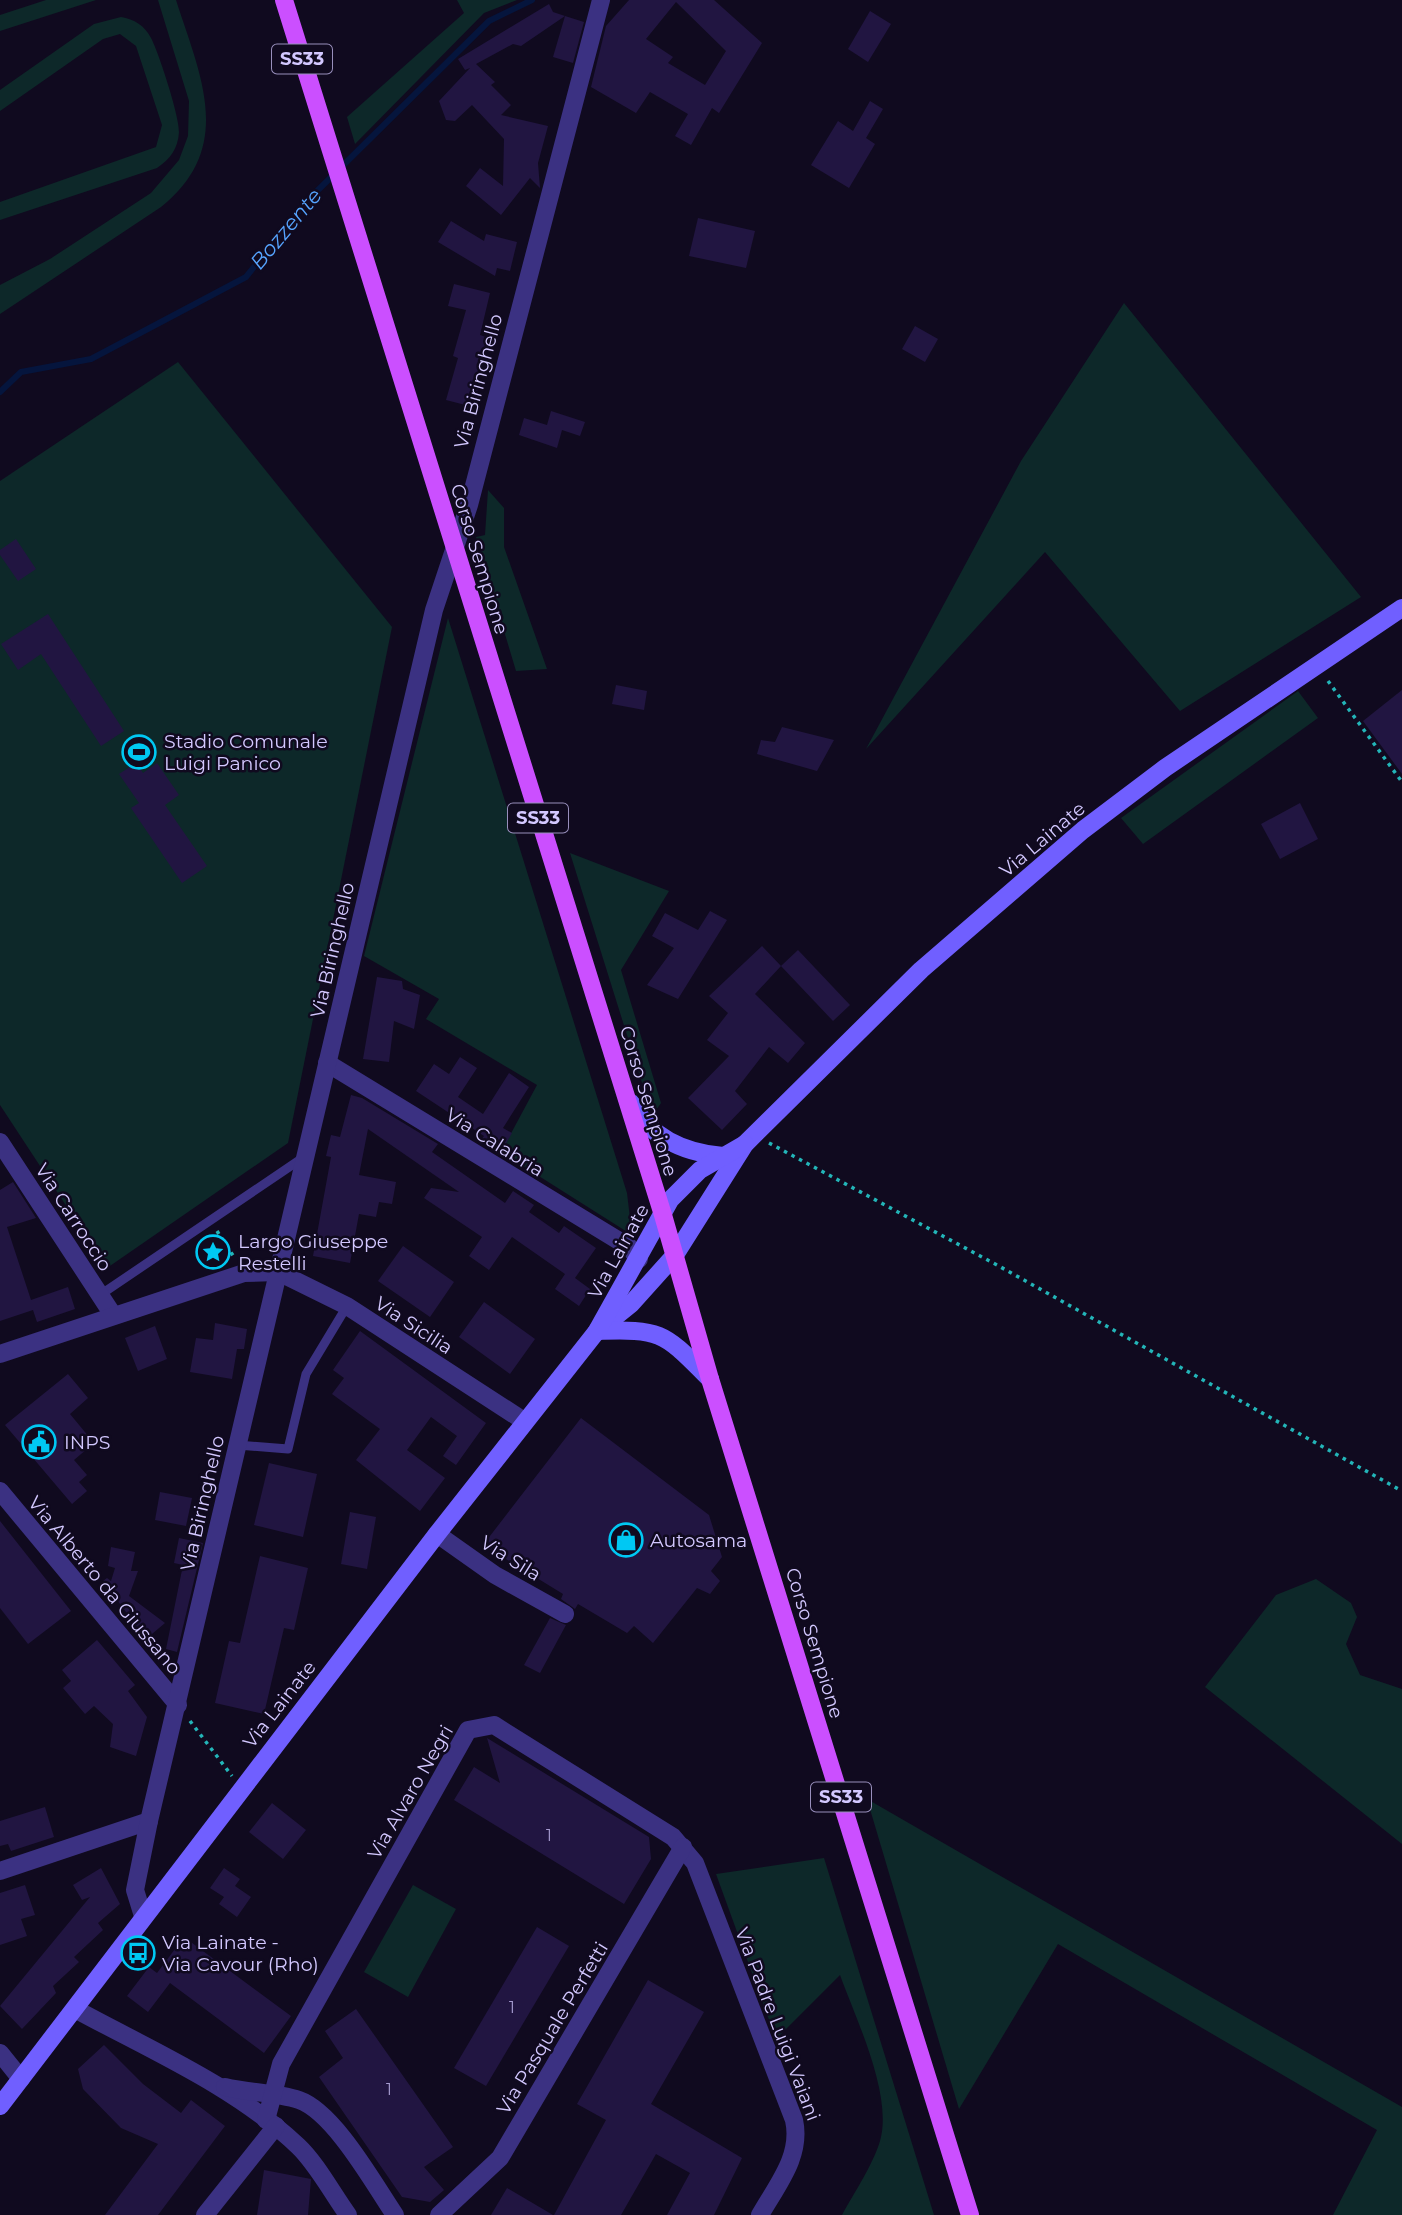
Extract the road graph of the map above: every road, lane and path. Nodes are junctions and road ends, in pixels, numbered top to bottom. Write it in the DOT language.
graph roads {
  1 [pos="284,0"];
  2 [pos="601,0"];
  3 [pos="453,546"];
  4 [pos="1402,608"];
  5 [pos="1317,665"];
  6 [pos="1402,782"];
  7 [pos="327,1063"];
  8 [pos="624,1090"];
  9 [pos="750,1139"];
  10 [pos="0,1142"];
  11 [pos="723,1156"];
  12 [pos="304,1157"];
  13 [pos="663,1215"];
  14 [pos="210,1220"];
  15 [pos="675,1255"];
  16 [pos="639,1259"];
  17 [pos="278,1272"];
  18 [pos="244,1273"];
  19 [pos="100,1295"];
  20 [pos="346,1306"];
  21 [pos="113,1315"];
  22 [pos="597,1331"];
  23 [pos="0,1354"];
  24 [pos="710,1379"];
  25 [pos="524,1421"];
  26 [pos="237,1445"];
  27 [pos="0,1491"];
  28 [pos="1402,1491"];
  29 [pos="437,1534"];
  30 [pos="565,1614"];
  31 [pos="178,1705"];
  32 [pos="241,1788"];
  33 [pos="149,1821"];
  34 [pos="683,1847"];
  35 [pos="0,1871"];
  36 [pos="143,1916"];
  37 [pos="75,2009"];
  38 [pos="0,2053"];
  39 [pos="20,2080"];
  40 [pos="208,2081"];
  41 [pos="273,2096"];
  42 [pos="299,2100"];
  43 [pos="0,2106"];
  44 [pos="275,2126"];
  45 [pos="205,2215"];
  46 [pos="348,2215"];
  47 [pos="395,2215"];
  48 [pos="439,2215"];
  49 [pos="760,2215"];
  50 [pos="970,2215"];
  1 -- 3 [label="main road, Corso Sempione / SS33"];
  2 -- 3 [label="street, Via Biringhello"];
  3 -- 7 [label="street, Via Biringhello"];
  3 -- 8 [label="main road, Corso Sempione / SS33"];
  4 -- 5 [label="street, Via Lainate"];
  5 -- 6 [label="path"];
  5 -- 9 [label="street, Via Lainate"];
  7 -- 12 [label="street, Via Biringhello"];
  7 -- 16 [label="street, Via Calabria"];
  8 -- 11 [label="street"];
  8 -- 13 [label="main road, Corso Sempione / SS33"];
  9 -- 11 [label="street, Via Lainate"];
  9 -- 15 [label="street, Via Lainate"];
  9 -- 28 [label="path"];
  10 -- 19 [label="street, Via Carroccio"];
  11 -- 13 [label="street, Via Lainate"];
  12 -- 14 [label="lane"];
  12 -- 17 [label="street, Via Biringhello"];
  13 -- 15 [label="main road, Corso Sempione / SS33"];
  13 -- 16 [label="street, Via Lainate"];
  14 -- 18 [label="path"];
  14 -- 19 [label="lane"];
  15 -- 22 [label="street, Via Lainate"];
  15 -- 24 [label="main road, Corso Sempione / SS33"];
  16 -- 22 [label="street, Via Lainate"];
  17 -- 18 [label="street"];
  17 -- 20 [label="street, Via Sicilia"];
  17 -- 26 [label="street, Via Biringhello"];
  18 -- 21 [label="street"];
  19 -- 21 [label="street, Via Carroccio"];
  20 -- 25 [label="street, Via Sicilia"];
  20 -- 26 [label="lane"];
  21 -- 23 [label="street"];
  22 -- 24 [label="street"];
  22 -- 25 [label="street, Via Lainate"];
  24 -- 50 [label="main road, Corso Sempione / SS33"];
  25 -- 29 [label="street, Via Lainate"];
  26 -- 31 [label="street, Via Biringhello"];
  27 -- 31 [label="street, Via Alberto da Giussano"];
  29 -- 30 [label="street, Via Sila"];
  29 -- 32 [label="street, Via Lainate"];
  31 -- 32 [label="path"];
  31 -- 33 [label="street, Via Biringhello"];
  32 -- 36 [label="street, Via Lainate"];
  33 -- 35 [label="street"];
  33 -- 36 [label="street, Via Biringhello"];
  34 -- 41 [label="street, Via Alvaro Negri"];
  34 -- 48 [label="street, Via Pasquale Perfetti"];
  34 -- 49 [label="street, Via Padre Luigi Vaiani"];
  36 -- 37 [label="street, Via Lainate"];
  37 -- 39 [label="street, Via Lainate"];
  37 -- 40 [label="street"];
  38 -- 39 [label="street"];
  39 -- 43 [label="street, Via Lainate"];
  40 -- 41 [label="street"];
  40 -- 44 [label="street"];
  41 -- 42 [label="street"];
  41 -- 44 [label="street"];
  42 -- 44 [label="street"];
  42 -- 47 [label="street"];
  44 -- 45 [label="street"];
  44 -- 46 [label="street"];
}
